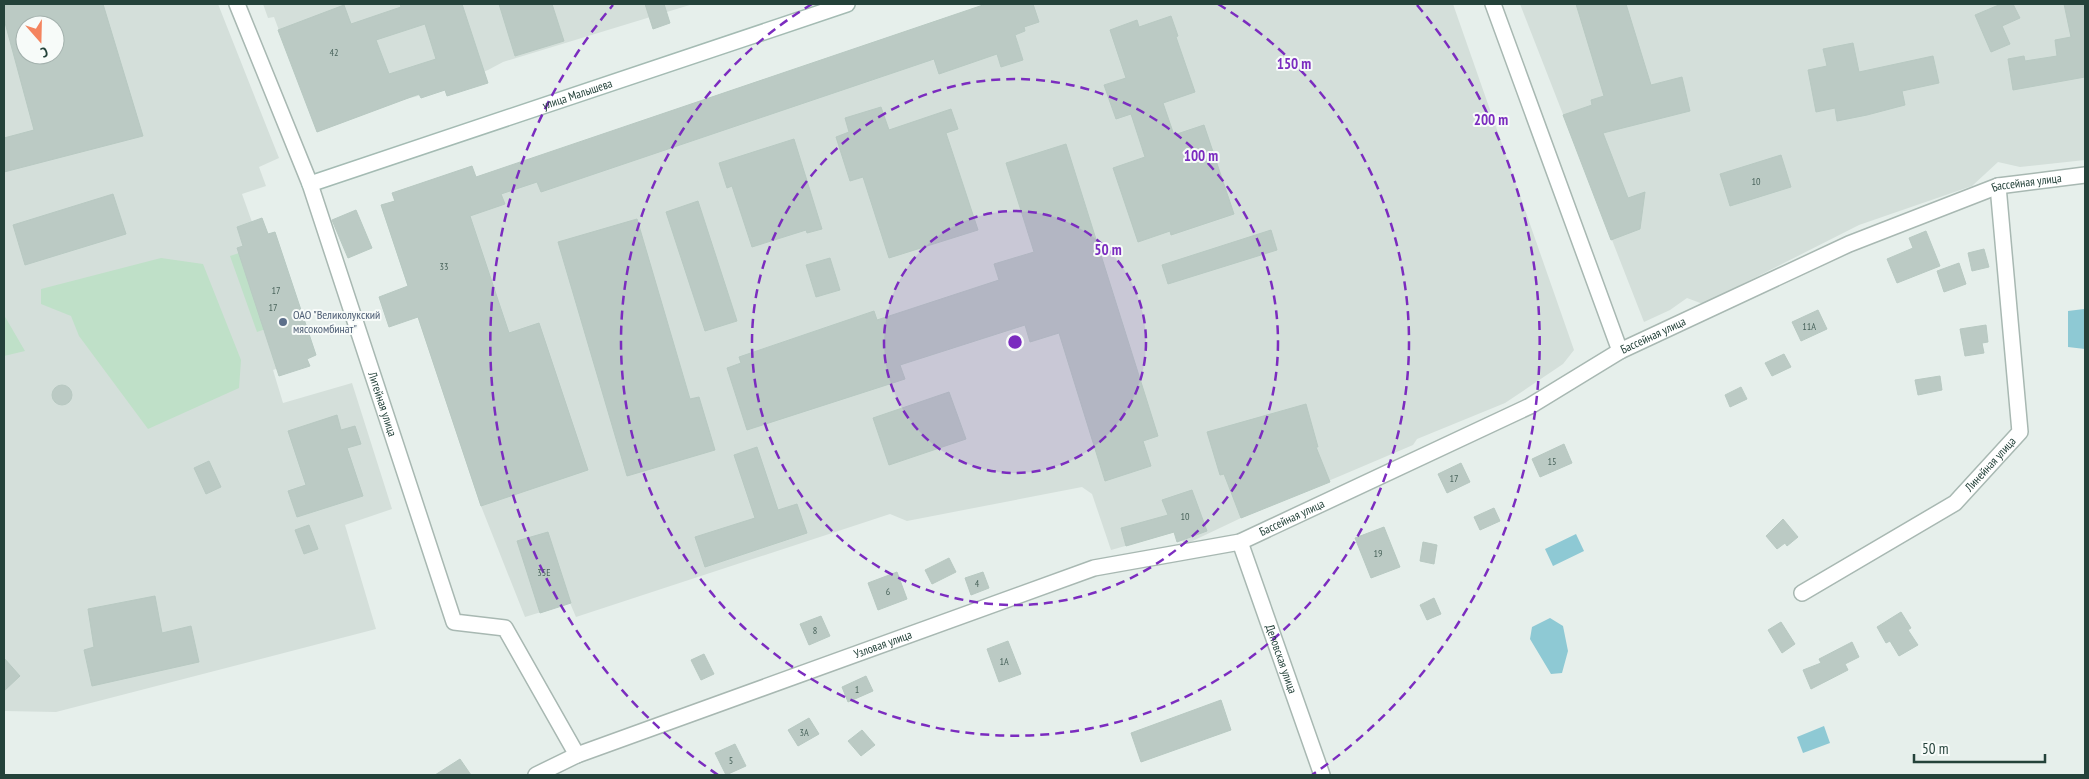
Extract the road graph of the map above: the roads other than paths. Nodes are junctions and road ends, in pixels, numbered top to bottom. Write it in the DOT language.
graph roads {
  1 [pos="237,4"];
  2 [pos="847,4"];
  3 [pos="1493,4"];
  4 [pos="2085,175"];
  5 [pos="310,184"];
  6 [pos="1998,186"];
  7 [pos="1620,351"];
  8 [pos="1240,542"];
  9 [pos="1802,593"];
  10 [pos="577,755"];
  11 [pos="536,775"];
  12 [pos="1322,775"];
  1 -- 5 [label="street, Литейная улица"];
  2 -- 5 [label="street, улица Малышева"];
  3 -- 7 [label="street"];
  4 -- 6 [label="street, Бассейная улица"];
  5 -- 10 [label="street, Литейная улица"];
  6 -- 7 [label="street, Бассейная улица"];
  6 -- 9 [label="street, Линейная улица"];
  7 -- 8 [label="street, Бассейная улица"];
  8 -- 10 [label="street, Узловая улица"];
  8 -- 12 [label="street, Деповская улица"];
  10 -- 11 [label="street, Узловая улица"];
}
